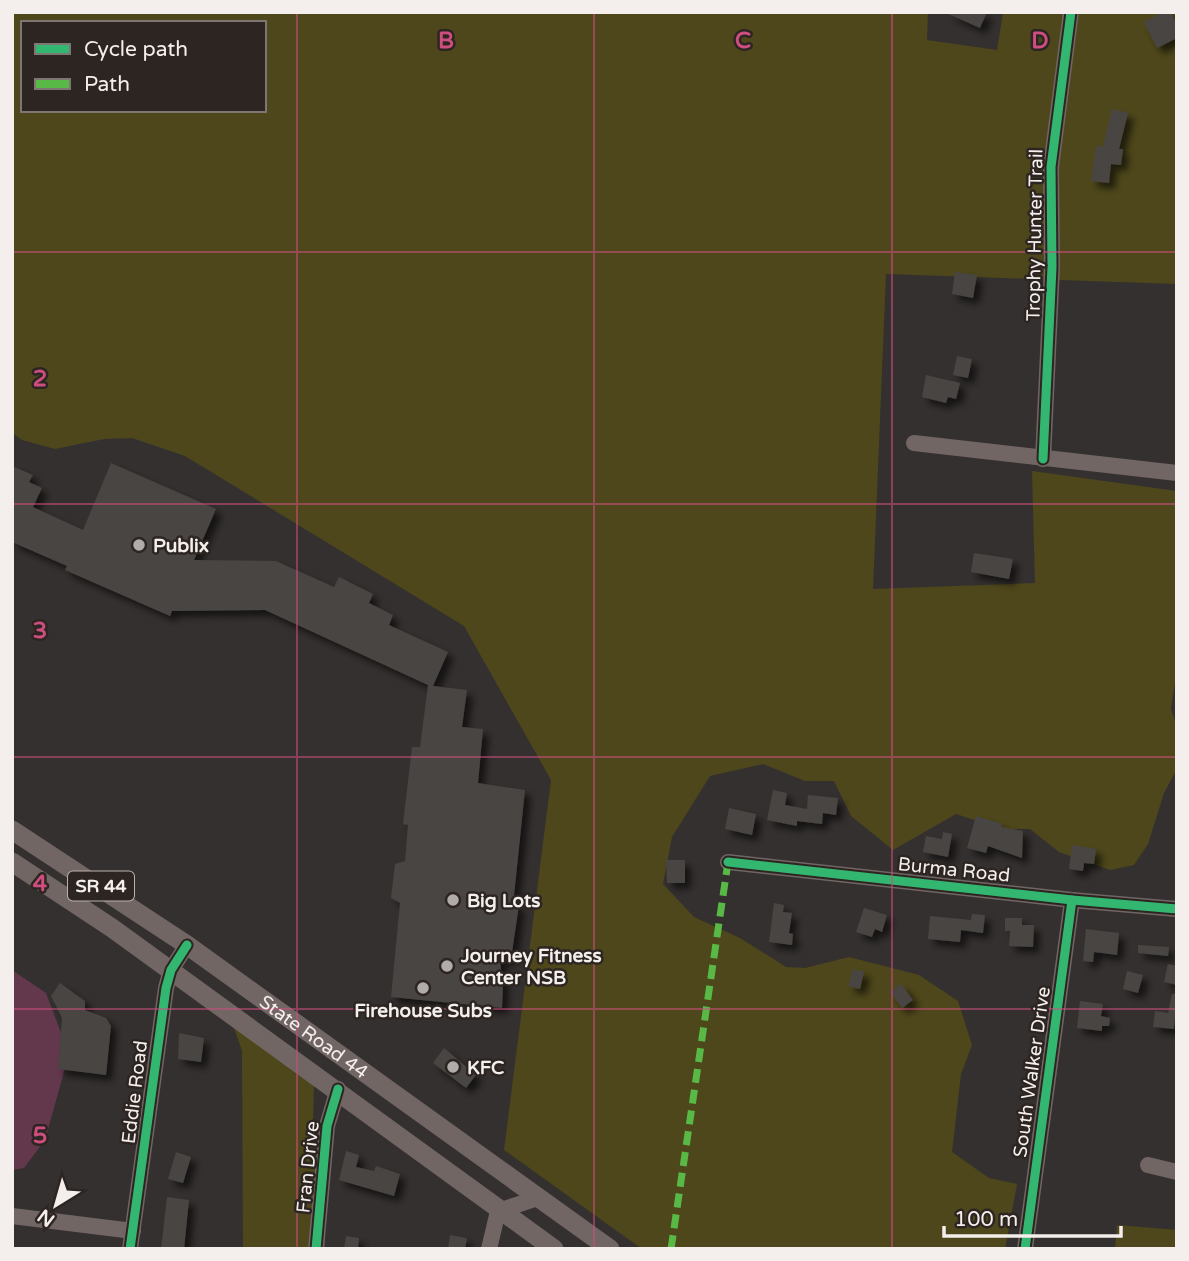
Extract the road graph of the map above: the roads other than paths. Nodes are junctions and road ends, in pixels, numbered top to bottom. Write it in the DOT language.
graph roads {
  1 [pos="1071,12"];
  2 [pos="914,443"];
  3 [pos="1043,459"];
  4 [pos="1177,473"];
  5 [pos="12,830"];
  6 [pos="12,862"];
  7 [pos="729,862"];
  8 [pos="1072,900"];
  9 [pos="1177,909"];
  10 [pos="187,945"];
  11 [pos="171,970"];
  12 [pos="338,1089"];
  13 [pos="1148,1165"];
  14 [pos="1177,1172"];
  15 [pos="538,1198"];
  16 [pos="498,1211"];
  17 [pos="12,1216"];
  18 [pos="133,1231"];
  19 [pos="130,1249"];
  20 [pos="316,1249"];
  21 [pos="489,1249"];
  22 [pos="554,1249"];
  23 [pos="610,1249"];
  24 [pos="1025,1249"];
  1 -- 3 [label="street, Trophy Hunter Trail"];
  2 -- 3 [label="street"];
  3 -- 4 [label="street"];
  5 -- 10 [label="main road, State Road 44 / SR 44"];
  6 -- 11 [label="main road, State Road 44 / SR 44"];
  7 -- 8 [label="street, Burma Road"];
  8 -- 9 [label="street, Burma Road"];
  8 -- 24 [label="street, South Walker Drive"];
  10 -- 11 [label="street, Eddie Road"];
  10 -- 15 [label="main road, State Road 44 / SR 44"];
  11 -- 12 [label="main road, State Road 44 / SR 44"];
  11 -- 18 [label="street, Eddie Road"];
  12 -- 16 [label="main road, State Road 44 / SR 44"];
  12 -- 20 [label="street, Fran Drive"];
  13 -- 14 [label="street"];
  15 -- 16 [label="street"];
  15 -- 23 [label="main road, State Road 44 / SR 44"];
  16 -- 21 [label="street"];
  16 -- 22 [label="main road, State Road 44 / SR 44"];
  17 -- 18 [label="street"];
  18 -- 19 [label="street, Eddie Road"];
}
